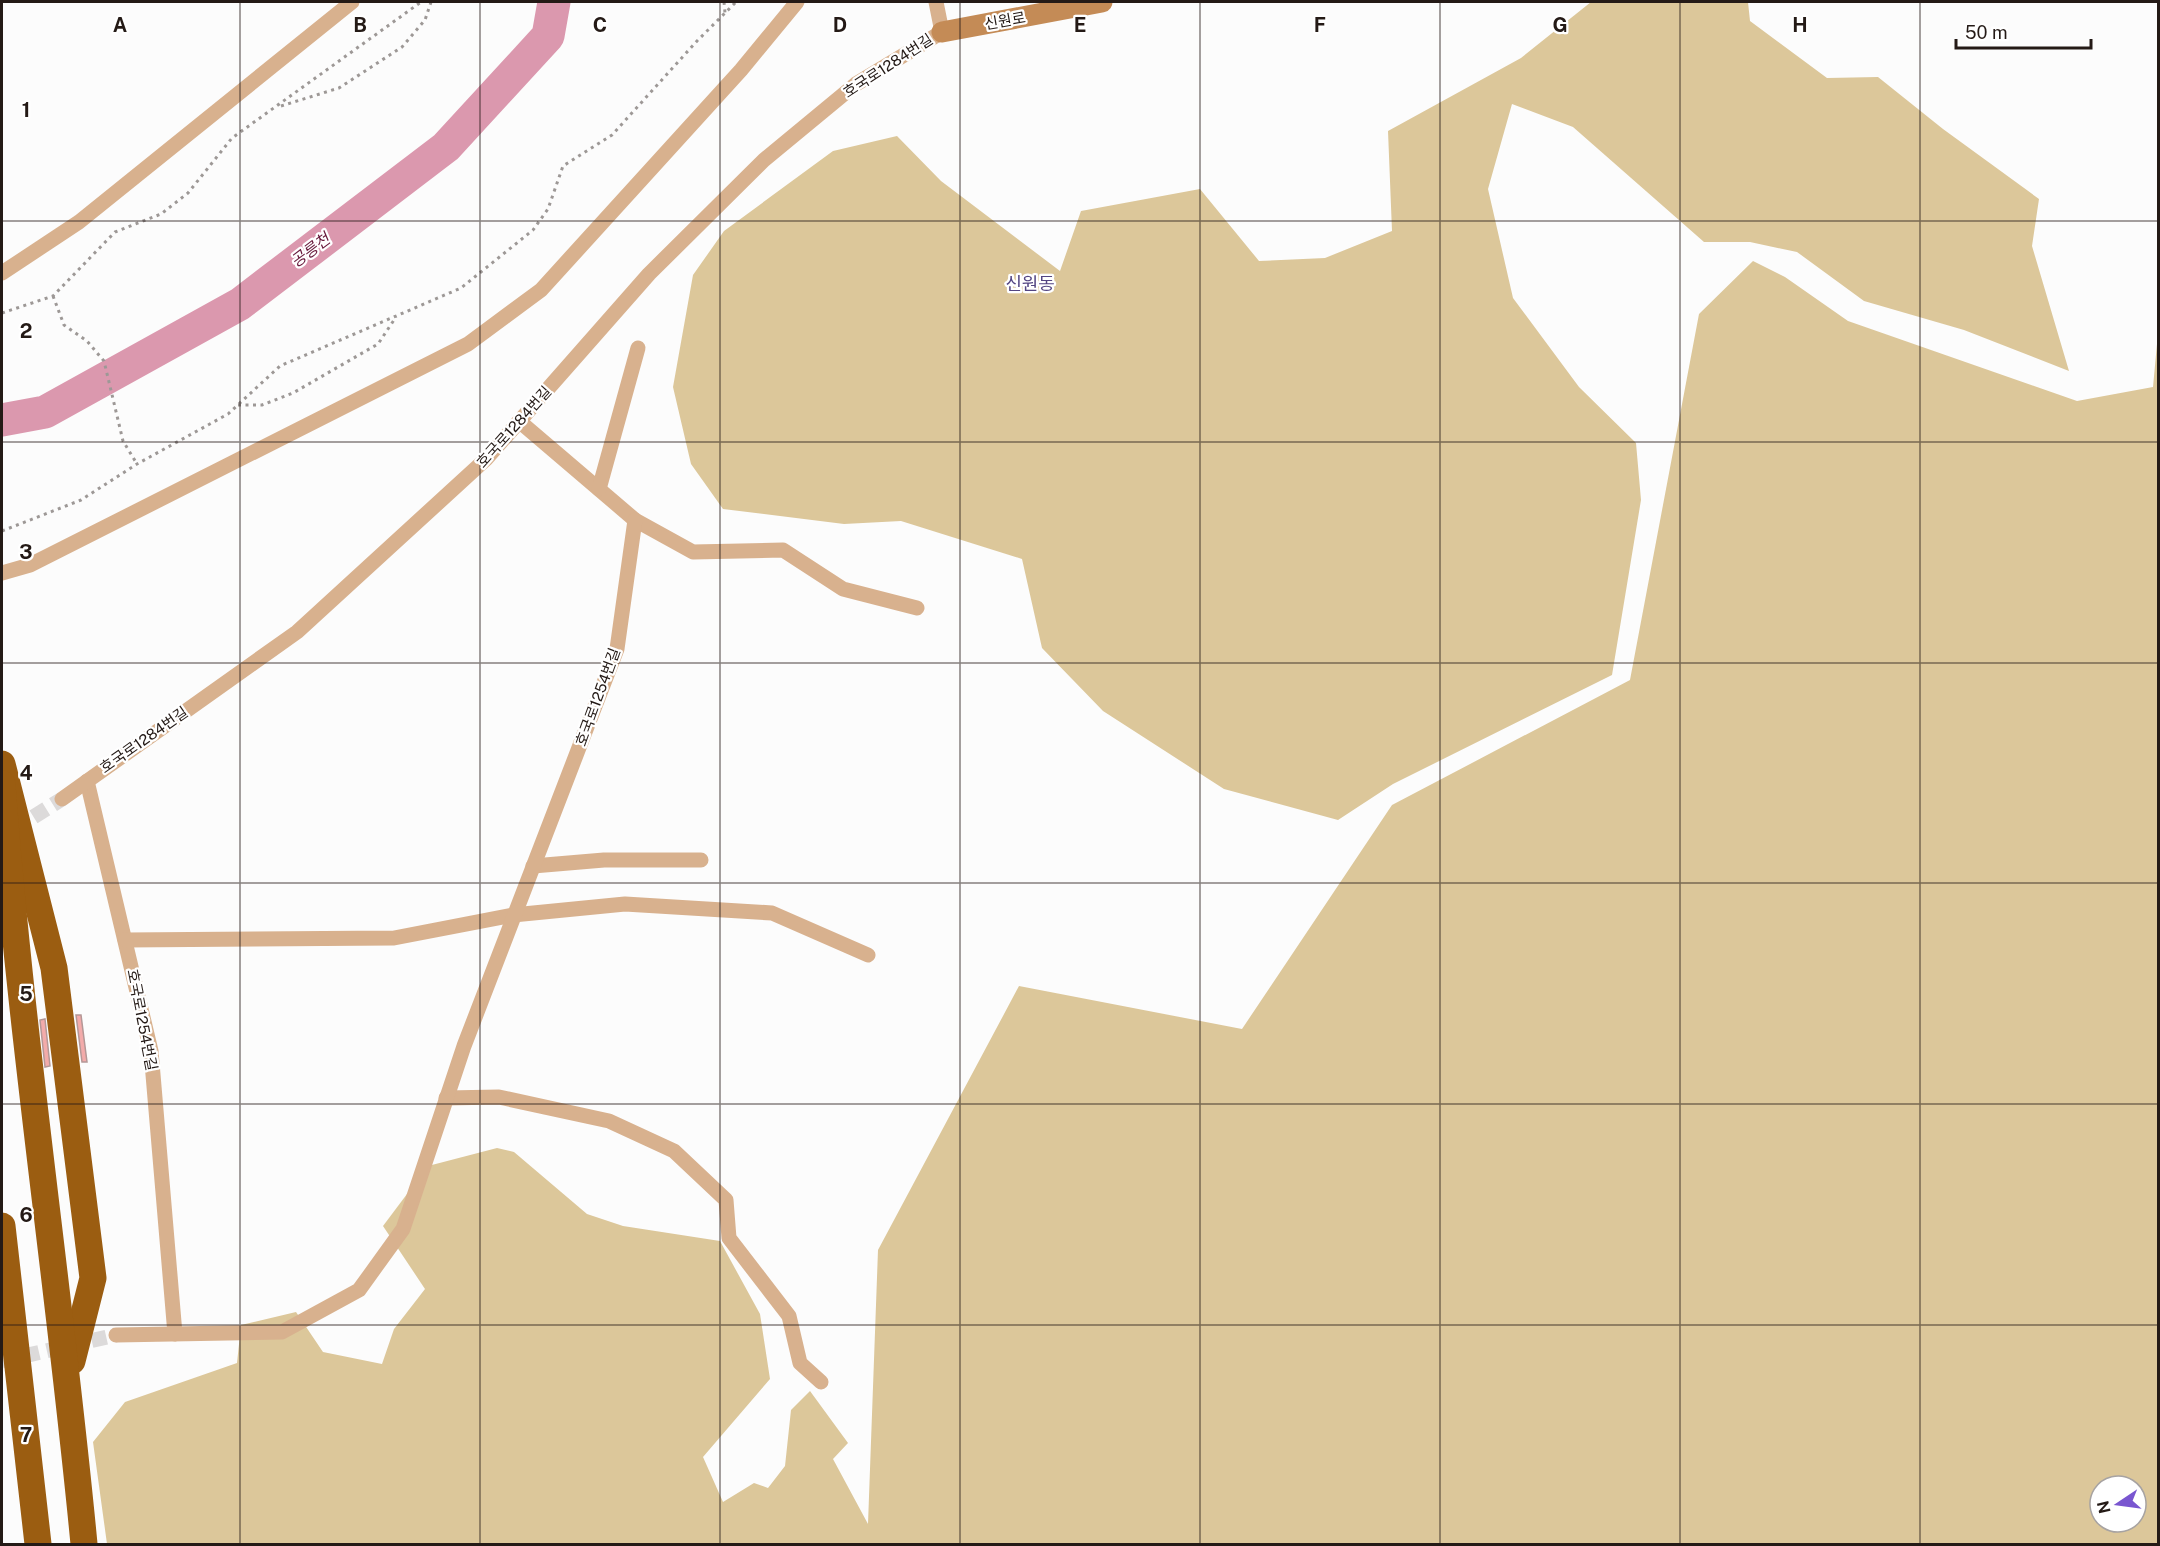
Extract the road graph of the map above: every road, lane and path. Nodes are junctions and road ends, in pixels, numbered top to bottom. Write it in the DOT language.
graph roads {
  1 [pos="352,2"];
  2 [pos="421,2"];
  3 [pos="432,2"];
  4 [pos="724,2"];
  5 [pos="736,2"];
  6 [pos="797,2"];
  7 [pos="936,2"];
  8 [pos="1102,2"];
  9 [pos="725,13"];
  10 [pos="942,32"];
  11 [pos="276,107"];
  12 [pos="2,273"];
  13 [pos="53,296"];
  14 [pos="2,313"];
  15 [pos="397,315"];
  16 [pos="638,348"];
  17 [pos="237,405"];
  18 [pos="519,421"];
  19 [pos="137,464"];
  20 [pos="599,489"];
  21 [pos="635,520"];
  22 [pos="2,531"];
  23 [pos="2,573"];
  24 [pos="917,608"];
  25 [pos="2,764"];
  26 [pos="87,781"];
  27 [pos="2,784"];
  28 [pos="62,798"];
  29 [pos="701,860"];
  30 [pos="533,866"];
  31 [pos="513,915"];
  32 [pos="125,940"];
  33 [pos="868,955"];
  34 [pos="446,1098"];
  35 [pos="2,1226"];
  36 [pos="175,1334"];
  37 [pos="116,1335"];
  38 [pos="68,1377"];
  39 [pos="821,1382"];
  40 [pos="38,1545"];
  41 [pos="84,1545"];
  1 -- 12 [label="street"];
  2 -- 11 [label="path"];
  3 -- 11 [label="path"];
  4 -- 9 [label="path"];
  5 -- 9 [label="path"];
  6 -- 23 [label="street"];
  7 -- 10 [label="street"];
  8 -- 10 [label="street, 신원로"];
  9 -- 15 [label="path"];
  10 -- 18 [label="street, 호국로1284번길"];
  11 -- 13 [label="path"];
  13 -- 14 [label="path"];
  13 -- 19 [label="path"];
  15 -- 17 [label="path"];
  15 -- 17 [label="path"];
  16 -- 20 [label="street"];
  17 -- 19 [label="path"];
  18 -- 20 [label="street"];
  18 -- 26 [label="street, 호국로1284번길"];
  19 -- 22 [label="path"];
  20 -- 21 [label="street"];
  21 -- 24 [label="street"];
  21 -- 30 [label="street, 호국로1254번길"];
  25 -- 38 [label="highway"];
  26 -- 28 [label="street, 호국로1284번길"];
  26 -- 32 [label="street, 호국로1254번길"];
  27 -- 38 [label="highway"];
  29 -- 30 [label="street"];
  30 -- 31 [label="street, 호국로1254번길"];
  31 -- 32 [label="street"];
  31 -- 33 [label="street"];
  31 -- 34 [label="street, 호국로1254번길"];
  32 -- 36 [label="street, 호국로1254번길"];
  34 -- 36 [label="street, 호국로1254번길"];
  34 -- 39 [label="street"];
  35 -- 40 [label="highway"];
  36 -- 37 [label="street, 호국로1254번길"];
  38 -- 41 [label="highway"];
}
